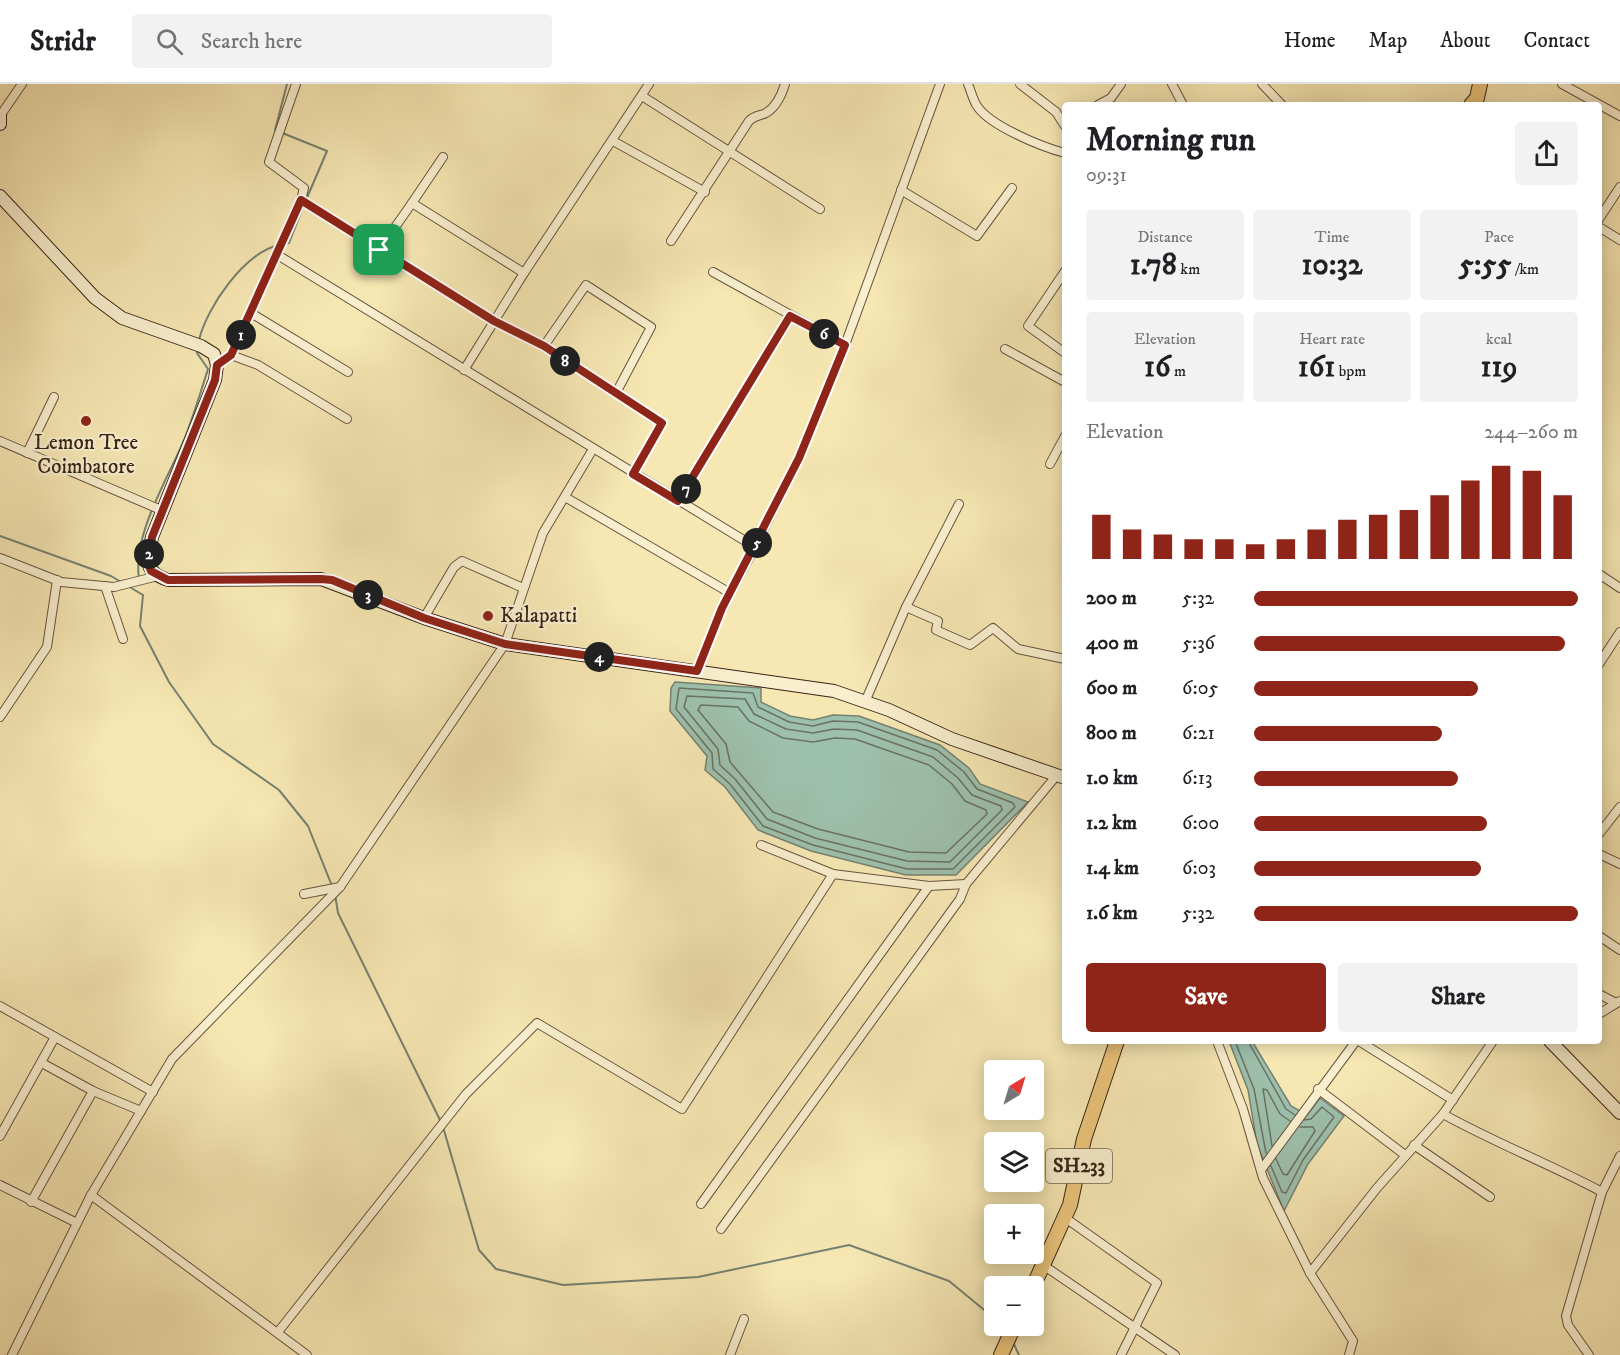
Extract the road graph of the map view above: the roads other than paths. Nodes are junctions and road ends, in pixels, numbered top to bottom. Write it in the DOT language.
graph roads {
  1 [pos="22,84"];
  2 [pos="296,84"];
  3 [pos="649,84"];
  4 [pos="785,84"];
  5 [pos="940,84"];
  6 [pos="968,84"];
  7 [pos="1020,84"];
  8 [pos="1121,84"];
  9 [pos="1172,84"];
  10 [pos="1262,84"];
  11 [pos="1480,84"];
  12 [pos="1562,84"];
  13 [pos="642,96"];
  14 [pos="1105,102"];
  15 [pos="1181,102"];
  16 [pos="1279,102"];
  17 [pos="1474,102"];
  18 [pos="1595,102"];
  19 [pos="1602,106"];
  20 [pos="0,115"];
  21 [pos="1620,116"];
  22 [pos="1062,121"];
  23 [pos="0,124"];
  24 [pos="613,141"];
  25 [pos="729,149"];
  26 [pos="1062,152"];
  27 [pos="443,157"];
  28 [pos="1620,187"];
  29 [pos="1012,188"];
  30 [pos="900,190"];
  31 [pos="705,192"];
  32 [pos="0,195"];
  33 [pos="304,202"];
  34 [pos="412,203"];
  35 [pos="820,209"];
  36 [pos="1602,214"];
  37 [pos="1602,229"];
  38 [pos="1620,240"];
  39 [pos="671,241"];
  40 [pos="279,248"];
  41 [pos="379,250"];
  42 [pos="712,272"];
  43 [pos="524,273"];
  44 [pos="1062,275"];
  45 [pos="251,313"];
  46 [pos="790,316"];
  47 [pos="494,321"];
  48 [pos="845,345"];
  49 [pos="544,346"];
  50 [pos="1005,349"];
  51 [pos="1062,351"];
  52 [pos="231,355"];
  53 [pos="217,365"];
  54 [pos="464,370"];
  55 [pos="348,372"];
  56 [pos="1062,380"];
  57 [pos="616,393"];
  58 [pos="54,397"];
  59 [pos="347,419"];
  60 [pos="0,441"];
  61 [pos="1062,442"];
  62 [pos="593,449"];
  63 [pos="27,453"];
  64 [pos="1050,464"];
  65 [pos="633,474"];
  66 [pos="565,497"];
  67 [pos="678,501"];
  68 [pos="959,504"];
  69 [pos="156,508"];
  70 [pos="755,547"];
  71 [pos="0,558"];
  72 [pos="1602,576"];
  73 [pos="153,578"];
  74 [pos="57,580"];
  75 [pos="110,587"];
  76 [pos="523,588"];
  77 [pos="1620,588"];
  78 [pos="730,593"];
  79 [pos="906,607"];
  80 [pos="424,618"];
  81 [pos="1620,632"];
  82 [pos="123,639"];
  83 [pos="505,644"];
  84 [pos="1062,658"];
  85 [pos="1602,659"];
  86 [pos="697,671"];
  87 [pos="866,702"];
  88 [pos="0,717"];
  89 [pos="1061,776"];
  90 [pos="1619,809"];
  91 [pos="1602,830"];
  92 [pos="761,845"];
  93 [pos="1602,855"];
  94 [pos="1620,864"];
  95 [pos="833,874"];
  96 [pos="966,884"];
  97 [pos="929,886"];
  98 [pos="340,888"];
  99 [pos="304,894"];
  100 [pos="1602,938"];
  101 [pos="1620,951"];
  102 [pos="1602,994"];
  103 [pos="1618,1002"];
  104 [pos="0,1006"];
  105 [pos="1602,1012"];
  106 [pos="55,1037"];
  107 [pos="1116,1044"];
  108 [pos="1218,1044"];
  109 [pos="1356,1044"];
  110 [pos="1363,1044"];
  111 [pos="1491,1044"];
  112 [pos="1555,1044"];
  113 [pos="42,1063"];
  114 [pos="1318,1089"];
  115 [pos="93,1091"];
  116 [pos="153,1092"];
  117 [pos="1453,1100"];
  118 [pos="141,1111"];
  119 [pos="1620,1113"];
  120 [pos="1443,1114"];
  121 [pos="0,1136"];
  122 [pos="1414,1145"];
  123 [pos="1405,1155"];
  124 [pos="1620,1156"];
  125 [pos="1261,1170"];
  126 [pos="0,1185"];
  127 [pos="1602,1192"];
  128 [pos="91,1195"];
  129 [pos="1490,1197"];
  130 [pos="31,1202"];
  131 [pos="701,1204"];
  132 [pos="1064,1217"];
  133 [pos="77,1223"];
  134 [pos="722,1229"];
  135 [pos="1043,1265"];
  136 [pos="1310,1273"];
  137 [pos="1038,1276"];
  138 [pos="744,1320"];
  139 [pos="1136,1328"];
  140 [pos="278,1332"];
  141 [pos="1009,1336"];
  142 [pos="1001,1354"];
  143 [pos="12,1355"];
  144 [pos="307,1355"];
  145 [pos="730,1355"];
  146 [pos="1121,1355"];
  147 [pos="1175,1355"];
  148 [pos="1348,1355"];
  149 [pos="1589,1355"];
  1 -- 20 [label="street"];
  2 -- 33 [label="street"];
  3 -- 13 [label="street"];
  4 -- 25 [label="street"];
  5 -- 30 [label="street"];
  6 -- 26 [label="street"];
  7 -- 22 [label="street"];
  8 -- 14 [label="street"];
  9 -- 15 [label="street"];
  10 -- 16 [label="street"];
  11 -- 17 [label="main road"];
  12 -- 18 [label="street"];
  13 -- 24 [label="street"];
  13 -- 25 [label="street"];
  19 -- 21 [label="street"];
  20 -- 23 [label="main road"];
  24 -- 31 [label="street"];
  24 -- 43 [label="street"];
  25 -- 31 [label="street"];
  25 -- 35 [label="street"];
  27 -- 34 [label="street"];
  28 -- 36 [label="street"];
  29 -- 30 [label="street"];
  30 -- 48 [label="street"];
  31 -- 39 [label="street"];
  32 -- 53 [label="main road"];
  33 -- 40 [label="street"];
  33 -- 41 [label="street"];
  34 -- 41 [label="street"];
  34 -- 43 [label="street"];
  37 -- 38 [label="street"];
  40 -- 45 [label="street"];
  40 -- 54 [label="street"];
  41 -- 47 [label="street"];
  42 -- 46 [label="street"];
  43 -- 47 [label="street"];
  44 -- 51 [label="street"];
  45 -- 52 [label="street"];
  45 -- 55 [label="street"];
  46 -- 48 [label="street"];
  46 -- 67 [label="street"];
  47 -- 49 [label="street"];
  47 -- 54 [label="street"];
  48 -- 70 [label="street"];
  49 -- 57 [label="street"];
  49 -- 57 [label="street"];
  50 -- 56 [label="street"];
  52 -- 53 [label="street"];
  52 -- 59 [label="street"];
  53 -- 69 [label="main road"];
  54 -- 62 [label="street"];
  57 -- 65 [label="street"];
  58 -- 63 [label="street"];
  60 -- 63 [label="street"];
  61 -- 64 [label="street"];
  62 -- 65 [label="street"];
  62 -- 66 [label="street"];
  63 -- 69 [label="street"];
  65 -- 67 [label="street"];
  66 -- 76 [label="street"];
  66 -- 78 [label="street"];
  67 -- 70 [label="street"];
  68 -- 79 [label="street"];
  69 -- 73 [label="main road"];
  70 -- 78 [label="street"];
  71 -- 74 [label="street"];
  72 -- 77 [label="street"];
  73 -- 75 [label="street"];
  73 -- 80 [label="main road"];
  74 -- 75 [label="street"];
  74 -- 88 [label="street"];
  75 -- 82 [label="street"];
  76 -- 80 [label="street"];
  76 -- 83 [label="street"];
  78 -- 86 [label="street"];
  79 -- 84 [label="street"];
  79 -- 87 [label="street"];
  80 -- 83 [label="main road"];
  81 -- 85 [label="street"];
  83 -- 86 [label="main road"];
  83 -- 98 [label="street"];
  86 -- 87 [label="main road"];
  87 -- 89 [label="main road"];
  89 -- 96 [label="street"];
  90 -- 91 [label="street"];
  92 -- 95 [label="street"];
  93 -- 94 [label="street"];
  95 -- 97 [label="street"];
  95 -- 140 [label="street"];
  96 -- 97 [label="street"];
  96 -- 134 [label="street"];
  97 -- 131 [label="street"];
  98 -- 99 [label="street"];
  98 -- 116 [label="street"];
  100 -- 101 [label="street"];
  102 -- 103 [label="street"];
  103 -- 105 [label="street"];
  104 -- 106 [label="street"];
  106 -- 113 [label="street"];
  106 -- 116 [label="street"];
  107 -- 132 [label="main road, SH233"];
  108 -- 125 [label="street"];
  109 -- 114 [label="street"];
  110 -- 117 [label="street"];
  111 -- 117 [label="street"];
  112 -- 119 [label="main road"];
  113 -- 115 [label="street"];
  113 -- 121 [label="street"];
  114 -- 123 [label="street"];
  114 -- 125 [label="street"];
  115 -- 118 [label="street"];
  115 -- 130 [label="street"];
  116 -- 118 [label="street"];
  117 -- 120 [label="street"];
  118 -- 128 [label="street"];
  120 -- 122 [label="street"];
  120 -- 127 [label="street"];
  122 -- 123 [label="street"];
  122 -- 129 [label="street"];
  123 -- 136 [label="street"];
  124 -- 127 [label="street"];
  125 -- 136 [label="street"];
  126 -- 130 [label="street"];
  127 -- 149 [label="street"];
  128 -- 133 [label="street"];
  128 -- 140 [label="street"];
  130 -- 133 [label="street"];
  132 -- 135 [label="main road, SH233"];
  132 -- 139 [label="street"];
  133 -- 143 [label="street"];
  135 -- 137 [label="main road, SH233"];
  135 -- 139 [label="street"];
  136 -- 148 [label="street"];
  138 -- 145 [label="street"];
  139 -- 146 [label="street"];
  139 -- 147 [label="street"];
  140 -- 144 [label="street"];
  141 -- 142 [label="main road"];
}
